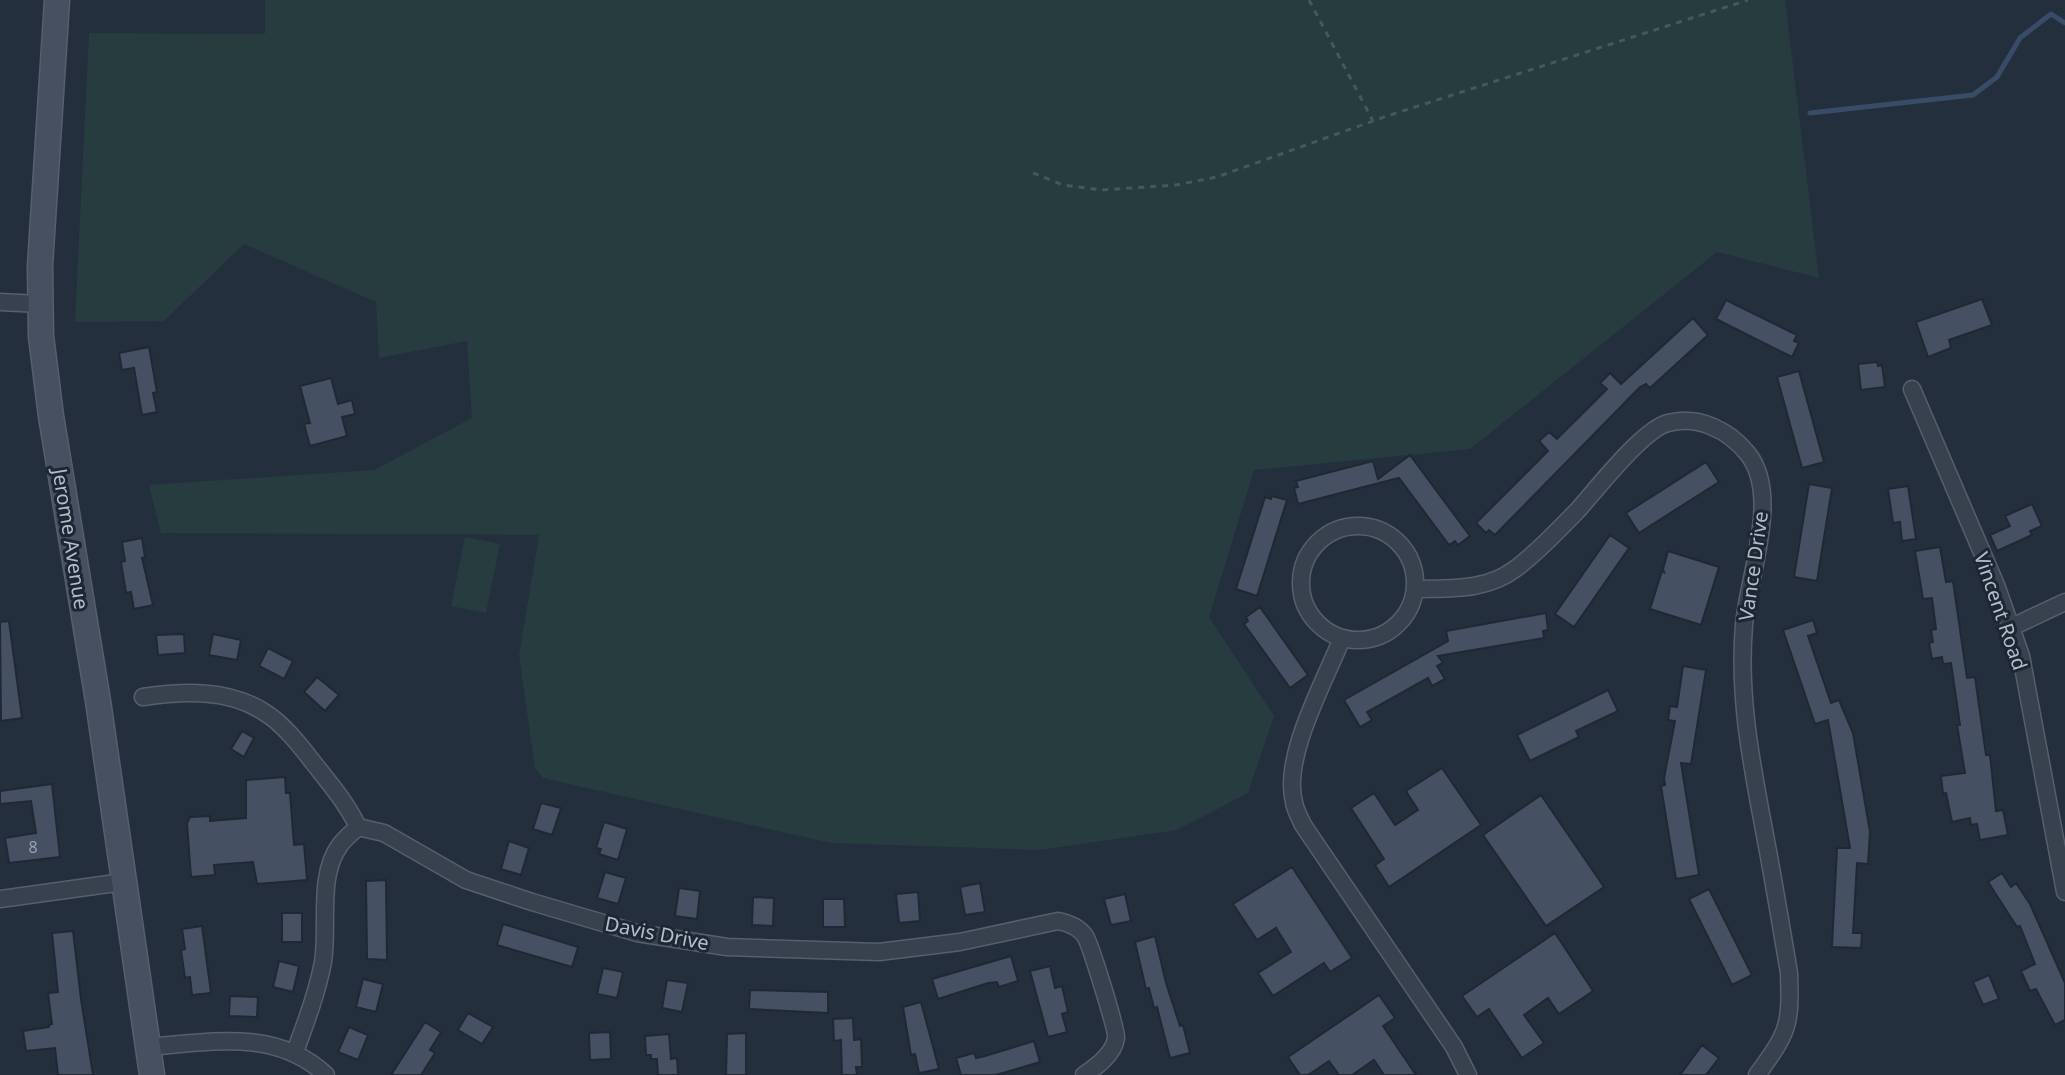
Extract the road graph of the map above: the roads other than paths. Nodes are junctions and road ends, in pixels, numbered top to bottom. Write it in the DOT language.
graph roads {
  1 [pos="57,0"];
  2 [pos="0,302"];
  3 [pos="39,304"];
  4 [pos="1912,389"];
  5 [pos="1416,589"];
  6 [pos="2065,602"];
  7 [pos="2012,627"];
  8 [pos="1342,638"];
  9 [pos="143,697"];
  10 [pos="358,827"];
  11 [pos="123,882"];
  12 [pos="2065,892"];
  13 [pos="0,899"];
  14 [pos="148,1047"];
  15 [pos="295,1052"];
  16 [pos="152,1075"];
  17 [pos="326,1075"];
  18 [pos="1084,1075"];
  19 [pos="1468,1075"];
  20 [pos="1757,1075"];
  1 -- 3 [label="main road, Jerome Avenue"];
  2 -- 3 [label="street"];
  3 -- 11 [label="main road, Jerome Avenue"];
  4 -- 7 [label="street, Vincent Road"];
  5 -- 8 [label="street"];
  5 -- 8 [label="street"];
  5 -- 20 [label="street, Vance Drive"];
  6 -- 7 [label="street"];
  7 -- 12 [label="street, Vincent Road"];
  8 -- 19 [label="street"];
  9 -- 10 [label="street"];
  10 -- 15 [label="street"];
  10 -- 18 [label="street, Davis Drive"];
  11 -- 13 [label="street"];
  11 -- 14 [label="main road, Jerome Avenue"];
  14 -- 15 [label="street"];
  14 -- 16 [label="main road, Jerome Avenue"];
  15 -- 17 [label="street"];
}
